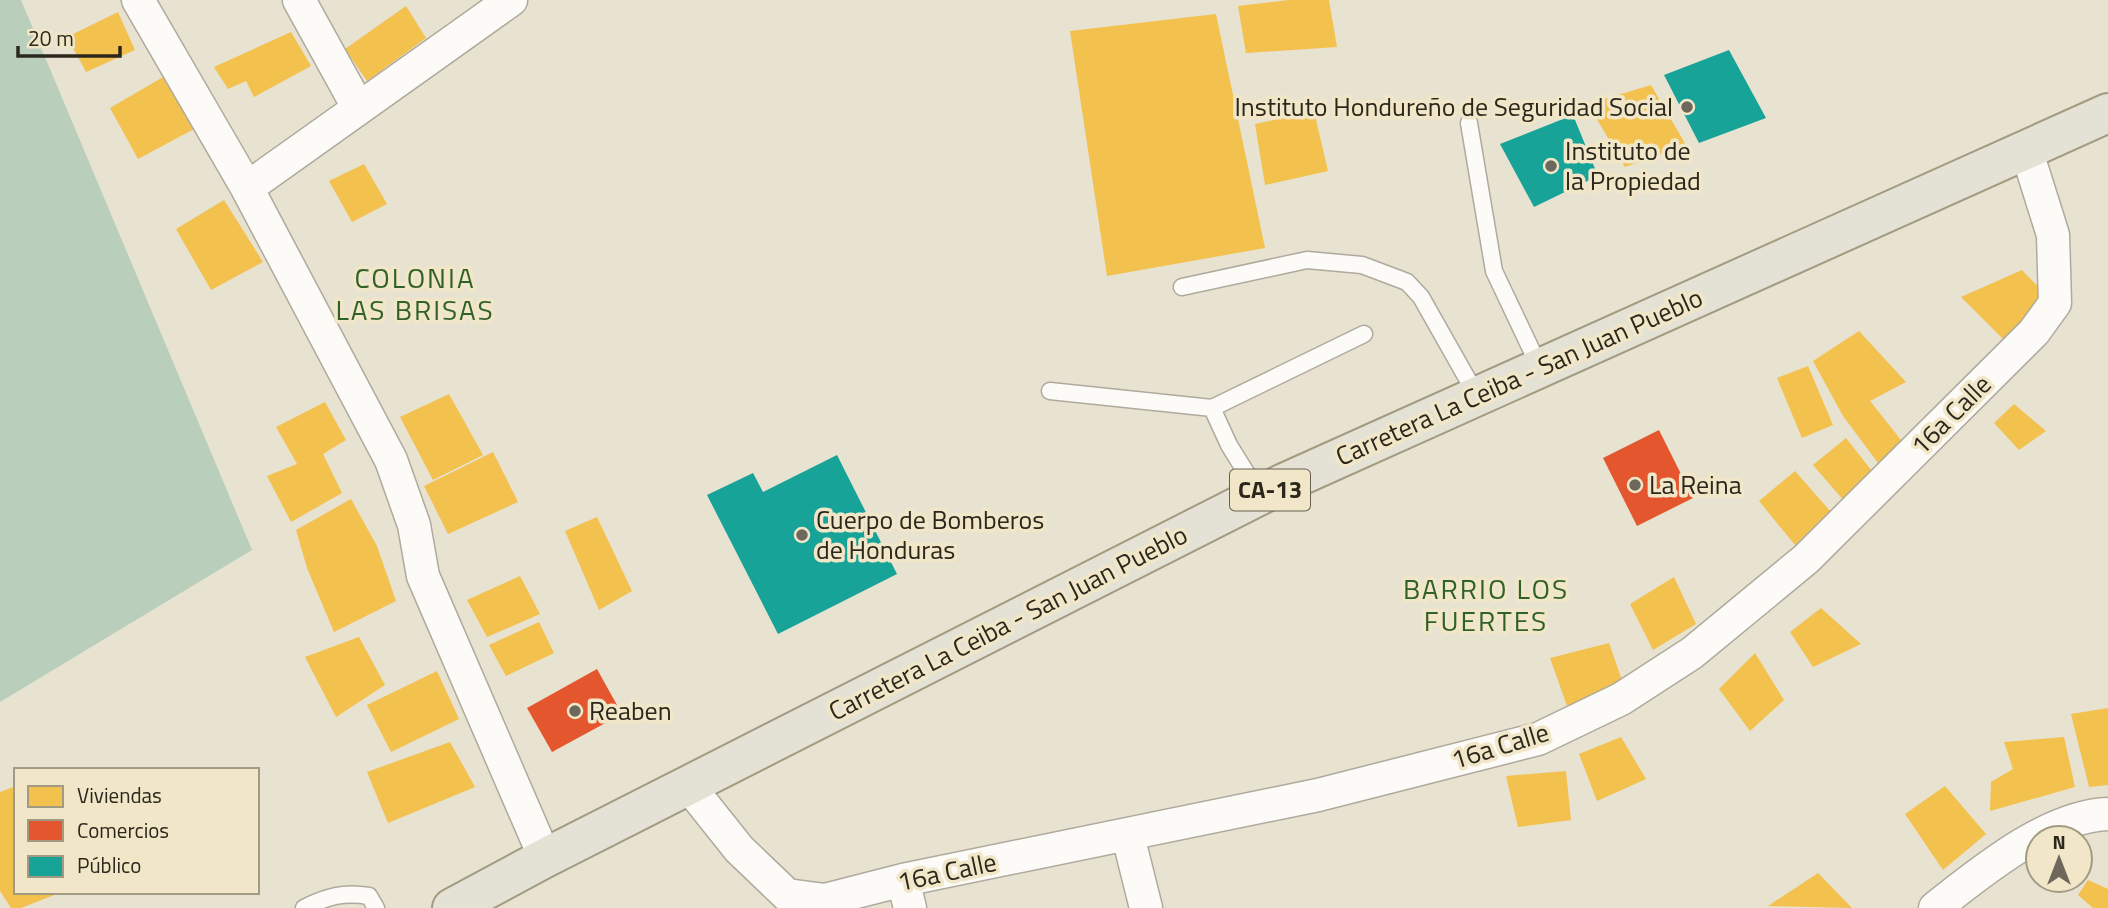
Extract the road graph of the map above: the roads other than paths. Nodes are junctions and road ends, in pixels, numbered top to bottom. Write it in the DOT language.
graph roads {
  1 [pos="138,0"];
  2 [pos="299,0"];
  3 [pos="511,0"];
  4 [pos="358,107"];
  5 [pos="2108,113"];
  6 [pos="1469,123"];
  7 [pos="2026,149"];
  8 [pos="247,188"];
  9 [pos="1182,287"];
  10 [pos="1364,334"];
  11 [pos="1540,368"];
  12 [pos="1050,391"];
  13 [pos="1478,396"];
  14 [pos="1212,408"];
  15 [pos="1260,495"];
  16 [pos="688,785"];
  17 [pos="2108,814"];
  18 [pos="1128,836"];
  19 [pos="545,858"];
  20 [pos="906,894"];
  21 [pos="791,901"];
  22 [pos="304,908"];
  23 [pos="376,908"];
  24 [pos="452,908"];
  25 [pos="1146,908"];
  26 [pos="1935,908"];
  1 -- 8 [label="street"];
  2 -- 4 [label="street"];
  3 -- 4 [label="street"];
  4 -- 8 [label="street"];
  5 -- 7 [label="main road, Carretera La Ceiba - San Juan Pueblo / CA-13"];
  6 -- 11 [label="lane"];
  7 -- 11 [label="main road, Carretera La Ceiba - San Juan Pueblo / CA-13"];
  7 -- 18 [label="street, 16a Calle"];
  8 -- 19 [label="street"];
  9 -- 13 [label="lane"];
  10 -- 14 [label="lane"];
  11 -- 13 [label="main road, Carretera La Ceiba - San Juan Pueblo / CA-13"];
  12 -- 14 [label="lane"];
  13 -- 15 [label="main road, Carretera La Ceiba - San Juan Pueblo / CA-13"];
  14 -- 15 [label="lane"];
  15 -- 16 [label="main road, Carretera La Ceiba - San Juan Pueblo / CA-13"];
  16 -- 19 [label="main road, Carretera La Ceiba - San Juan Pueblo / CA-13"];
  16 -- 21 [label="street, 16a Calle"];
  17 -- 26 [label="street"];
  18 -- 20 [label="street, 16a Calle"];
  18 -- 25 [label="street"];
  19 -- 24 [label="main road, Carretera La Ceiba - San Juan Pueblo / CA-13"];
  20 -- 21 [label="street, 16a Calle"];
  22 -- 23 [label="lane"];
}
